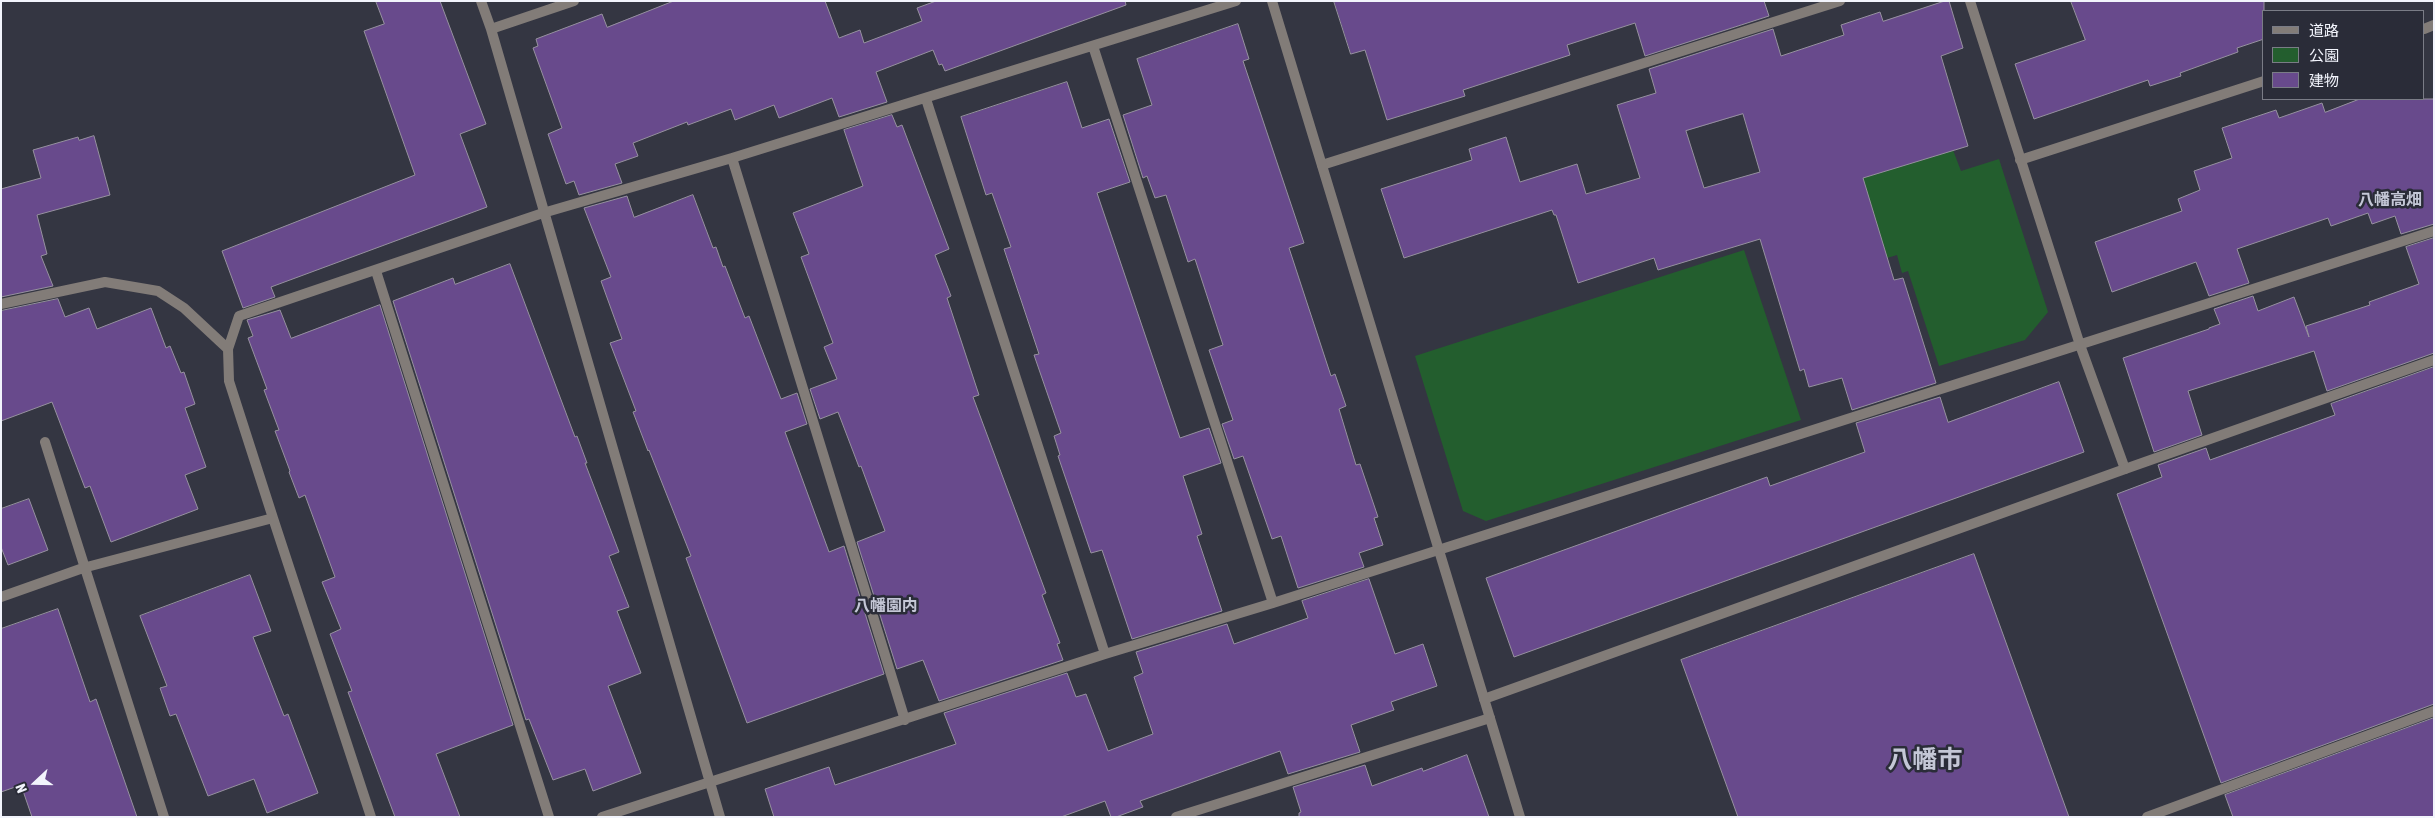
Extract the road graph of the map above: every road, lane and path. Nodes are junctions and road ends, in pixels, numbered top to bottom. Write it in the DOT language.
graph roads {
  1 [pos="480,1"];
  2 [pos="574,1"];
  3 [pos="1236,1"];
  4 [pos="1272,1"];
  5 [pos="1840,1"];
  6 [pos="1970,1"];
  7 [pos="491,29"];
  8 [pos="1093,46"];
  9 [pos="2262,82"];
  10 [pos="926,98"];
  11 [pos="732,158"];
  12 [pos="2020,160"];
  13 [pos="1322,165"];
  14 [pos="543,213"];
  15 [pos="2434,231"];
  16 [pos="376,271"];
  17 [pos="1,304"];
  18 [pos="2080,345"];
  19 [pos="228,349"];
  20 [pos="2434,360"];
  21 [pos="45,442"];
  22 [pos="2126,469"];
  23 [pos="273,518"];
  24 [pos="1439,550"];
  25 [pos="83,568"];
  26 [pos="1,597"];
  27 [pos="1273,603"];
  28 [pos="1105,654"];
  29 [pos="1484,699"];
  30 [pos="2434,712"];
  31 [pos="1490,718"];
  32 [pos="905,720"];
  33 [pos="710,783"];
  34 [pos="164,817"];
  35 [pos="371,817"];
  36 [pos="549,817"];
  37 [pos="602,817"];
  38 [pos="720,817"];
  39 [pos="1176,817"];
  40 [pos="1520,817"];
  41 [pos="2147,817"];
  1 -- 7 [label="street"];
  2 -- 7 [label="street"];
  3 -- 8 [label="street"];
  4 -- 13 [label="street"];
  5 -- 13 [label="street"];
  6 -- 12 [label="street"];
  7 -- 14 [label="street"];
  8 -- 10 [label="street"];
  8 -- 27 [label="street"];
  9 -- 12 [label="street"];
  10 -- 11 [label="street"];
  10 -- 28 [label="street"];
  11 -- 14 [label="street"];
  11 -- 32 [label="street"];
  12 -- 18 [label="street"];
  13 -- 24 [label="street"];
  14 -- 16 [label="street"];
  14 -- 33 [label="street"];
  15 -- 18 [label="street"];
  16 -- 19 [label="street"];
  16 -- 36 [label="street"];
  17 -- 19 [label="street"];
  18 -- 22 [label="street"];
  18 -- 24 [label="street"];
  19 -- 23 [label="street"];
  20 -- 22 [label="street"];
  21 -- 25 [label="street"];
  22 -- 29 [label="street"];
  23 -- 25 [label="street"];
  23 -- 35 [label="street"];
  24 -- 27 [label="street"];
  24 -- 29 [label="street"];
  25 -- 26 [label="street"];
  25 -- 34 [label="street"];
  27 -- 28 [label="street"];
  28 -- 32 [label="street"];
  29 -- 31 [label="street"];
  30 -- 41 [label="street"];
  31 -- 39 [label="street"];
  31 -- 40 [label="street"];
  32 -- 33 [label="street"];
  33 -- 37 [label="street"];
  33 -- 38 [label="street"];
}
